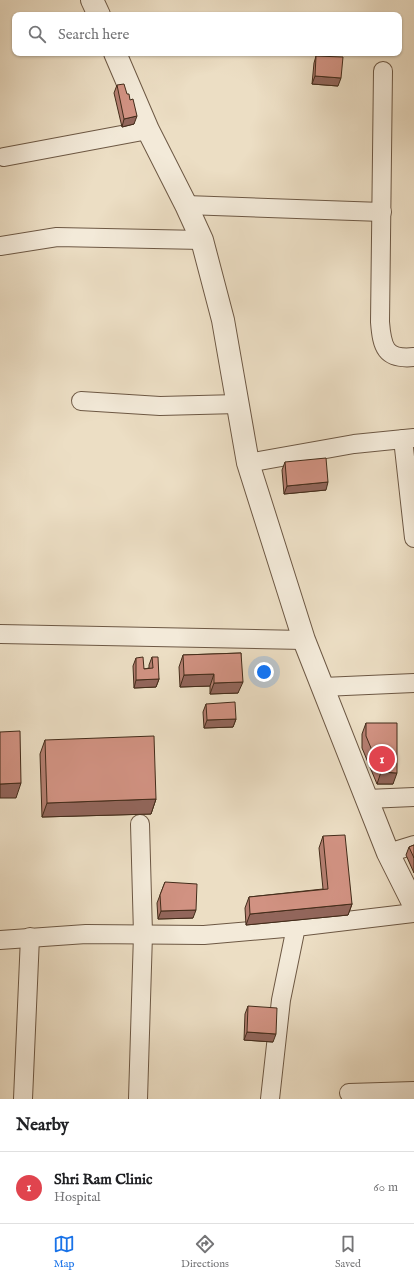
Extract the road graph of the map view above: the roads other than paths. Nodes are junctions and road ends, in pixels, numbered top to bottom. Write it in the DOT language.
graph roads {
  1 [pos="92,0"];
  2 [pos="98,12"];
  3 [pos="116,56"];
  4 [pos="383,71"];
  5 [pos="148,130"];
  6 [pos="4,157"];
  7 [pos="186,205"];
  8 [pos="382,212"];
  9 [pos="202,240"];
  10 [pos="0,246"];
  11 [pos="414,357"];
  12 [pos="81,401"];
  13 [pos="238,404"];
  14 [pos="409,438"];
  15 [pos="248,464"];
  16 [pos="414,538"];
  17 [pos="0,634"];
  18 [pos="304,640"];
  19 [pos="414,682"];
  20 [pos="323,687"];
  21 [pos="414,797"];
  22 [pos="367,799"];
  23 [pos="140,824"];
  24 [pos="414,845"];
  25 [pos="388,853"];
  26 [pos="414,905"];
  27 [pos="414,913"];
  28 [pos="296,927"];
  29 [pos="143,934"];
  30 [pos="30,937"];
  31 [pos="0,940"];
  32 [pos="414,1091"];
  33 [pos="348,1093"];
  34 [pos="23,1099"];
  35 [pos="138,1099"];
  36 [pos="270,1099"];
  1 -- 2 [label="street"];
  3 -- 5 [label="street"];
  4 -- 8 [label="street"];
  5 -- 6 [label="street"];
  5 -- 7 [label="street"];
  7 -- 8 [label="street"];
  7 -- 9 [label="street"];
  8 -- 11 [label="street"];
  9 -- 10 [label="street"];
  9 -- 13 [label="street"];
  12 -- 13 [label="street"];
  13 -- 15 [label="street"];
  14 -- 15 [label="street"];
  14 -- 16 [label="street"];
  15 -- 18 [label="street"];
  17 -- 18 [label="street"];
  18 -- 20 [label="street"];
  19 -- 20 [label="street"];
  20 -- 22 [label="street"];
  21 -- 22 [label="street"];
  22 -- 25 [label="street"];
  23 -- 29 [label="street"];
  24 -- 25 [label="street"];
  25 -- 26 [label="street"];
  27 -- 28 [label="street"];
  28 -- 29 [label="street"];
  28 -- 36 [label="street"];
  29 -- 30 [label="street"];
  29 -- 35 [label="street"];
  30 -- 31 [label="street"];
  30 -- 34 [label="street"];
  32 -- 33 [label="street"];
}
